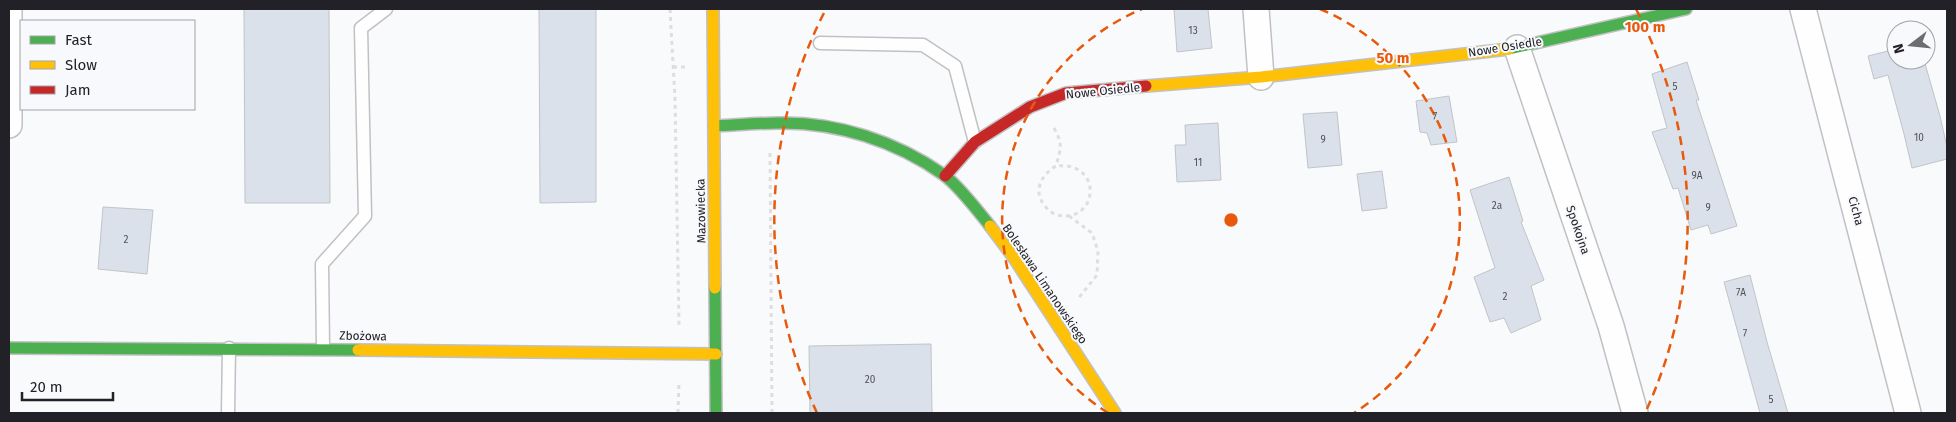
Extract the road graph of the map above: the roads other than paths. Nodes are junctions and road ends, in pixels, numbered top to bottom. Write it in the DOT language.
graph roads {
  1 [pos="9,9"];
  2 [pos="386,9"];
  3 [pos="713,9"];
  4 [pos="1256,9"];
  5 [pos="1686,9"];
  6 [pos="1803,9"];
  7 [pos="820,43"];
  8 [pos="1516,48"];
  9 [pos="1261,78"];
  10 [pos="9,125"];
  11 [pos="714,126"];
  12 [pos="975,142"];
  13 [pos="944,176"];
  14 [pos="9,348"];
  15 [pos="229,348"];
  16 [pos="323,350"];
  17 [pos="716,354"];
  18 [pos="228,413"];
  19 [pos="716,413"];
  20 [pos="1115,413"];
  21 [pos="1635,413"];
  22 [pos="1908,413"];
  1 -- 10 [label="street"];
  2 -- 16 [label="lane"];
  3 -- 11 [label="street, Mazowiecka"];
  4 -- 9 [label="street"];
  5 -- 8 [label="street, Nowe Osiedle"];
  6 -- 22 [label="street, Cicha"];
  7 -- 12 [label="lane"];
  8 -- 9 [label="street, Nowe Osiedle"];
  8 -- 21 [label="street, Spokojna"];
  9 -- 12 [label="street, Nowe Osiedle"];
  11 -- 13 [label="street"];
  11 -- 17 [label="street, Mazowiecka"];
  12 -- 13 [label="street, Nowe Osiedle"];
  13 -- 20 [label="street, Bolesława Limanowskiego"];
  14 -- 15 [label="street, Zbożowa"];
  15 -- 16 [label="street, Zbożowa"];
  15 -- 18 [label="lane"];
  16 -- 17 [label="street, Zbożowa"];
  17 -- 19 [label="street, Mazowiecka"];
}
